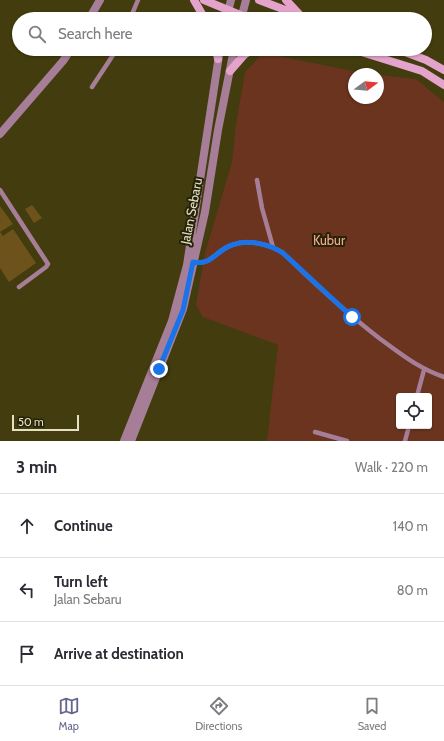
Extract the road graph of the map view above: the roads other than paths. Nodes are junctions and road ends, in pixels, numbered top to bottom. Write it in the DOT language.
graph roads {
  1 [pos="100,0"];
  2 [pos="138,0"];
  3 [pos="194,0"];
  4 [pos="204,0"];
  5 [pos="231,0"];
  6 [pos="246,0"];
  7 [pos="259,0"];
  8 [pos="286,0"];
  9 [pos="228,10"];
  10 [pos="93,12"];
  11 [pos="133,12"];
  12 [pos="201,12"];
  13 [pos="232,12"];
  14 [pos="243,12"];
  15 [pos="290,12"];
  16 [pos="297,12"];
  17 [pos="67,56"];
  18 [pos="112,56"];
  19 [pos="217,56"];
  20 [pos="219,56"];
  21 [pos="233,56"];
  22 [pos="243,56"];
  23 [pos="375,56"];
  24 [pos="415,56"];
  25 [pos="218,59"];
  26 [pos="443,68"];
  27 [pos="230,71"];
  28 [pos="444,85"];
  29 [pos="92,87"];
  30 [pos="0,134"];
  31 [pos="257,180"];
  32 [pos="0,190"];
  33 [pos="273,246"];
  34 [pos="193,262"];
  35 [pos="19,287"];
  36 [pos="424,370"];
  37 [pos="444,377"];
  38 [pos="418,393"];
  39 [pos="408,429"];
  40 [pos="315,432"];
  41 [pos="124,441"];
  42 [pos="131,441"];
  43 [pos="347,441"];
  44 [pos="405,441"];
  1 -- 10 [label="street"];
  2 -- 11 [label="lane"];
  3 -- 12 [label="main road"];
  4 -- 9 [label="main road"];
  5 -- 9 [label="street"];
  6 -- 14 [label="street"];
  7 -- 15 [label="main road"];
  8 -- 16 [label="main road"];
  9 -- 13 [label="main road"];
  17 -- 30 [label="street"];
  18 -- 29 [label="lane"];
  19 -- 25 [label="main road"];
  20 -- 25 [label="street, Jalan Sebaru"];
  21 -- 27 [label="street, Jalan Sebaru"];
  22 -- 27 [label="main road"];
  23 -- 28 [label="main road"];
  24 -- 26 [label="main road"];
  25 -- 41 [label="street, Jalan Sebaru"];
  27 -- 34 [label="street, Jalan Sebaru"];
  31 -- 33 [label="lane"];
  32 -- 35 [label="lane"];
  33 -- 34 [label="lane"];
  33 -- 36 [label="lane"];
  34 -- 42 [label="street, Jalan Sebaru"];
  36 -- 37 [label="lane"];
  36 -- 38 [label="lane"];
  39 -- 44 [label="lane"];
  40 -- 43 [label="lane"];
}
